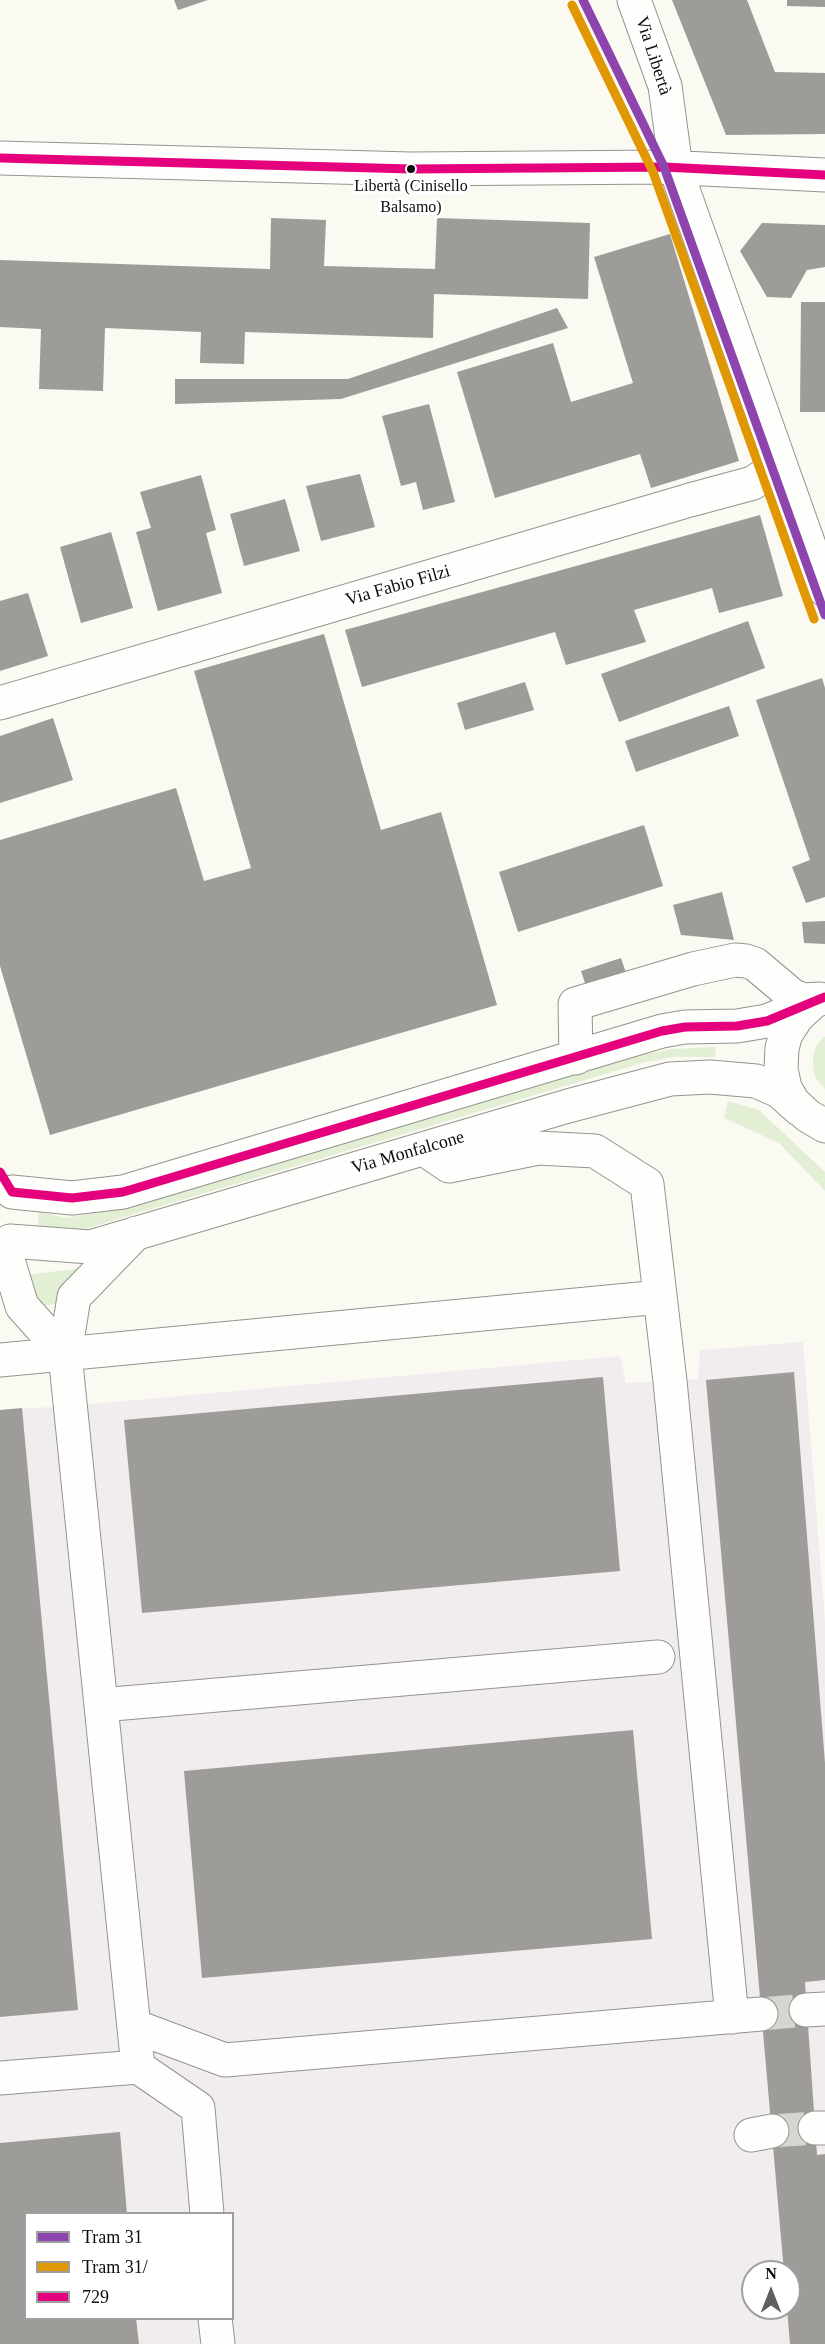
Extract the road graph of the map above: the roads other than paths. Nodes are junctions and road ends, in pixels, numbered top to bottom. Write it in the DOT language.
graph roads {
  1 [pos="634,0"];
  2 [pos="0,158"];
  3 [pos="676,168"];
  4 [pos="825,175"];
  5 [pos="775,450"];
  6 [pos="825,590"];
  7 [pos="0,703"];
  8 [pos="822,998"];
  9 [pos="576,1058"];
  10 [pos="814,1122"];
  11 [pos="424,1149"];
  12 [pos="6,1182"];
  13 [pos="136,1233"];
  14 [pos="5,1249"];
  15 [pos="660,1297"];
  16 [pos="0,1315"];
  17 [pos="64,1354"];
  18 [pos="0,1360"];
  19 [pos="658,1657"];
  20 [pos="101,1706"];
  21 [pos="134,2026"];
  22 [pos="138,2067"];
  23 [pos="0,2078"];
  24 [pos="207,2212"];
  25 [pos="215,2320"];
  26 [pos="218,2344"];
  1 -- 3 [label="street, Via Libertà"];
  2 -- 3 [label="street"];
  3 -- 4 [label="street"];
  3 -- 5 [label="street, Via Libertà"];
  5 -- 6 [label="street, Via Libertà"];
  5 -- 7 [label="street, Via Fabio Filzi"];
  8 -- 9 [label="street"];
  8 -- 9 [label="street"];
  8 -- 10 [label="street"];
  9 -- 12 [label="street"];
  10 -- 11 [label="street, Via Monfalcone"];
  11 -- 13 [label="street, Via Monfalcone"];
  11 -- 15 [label="street"];
  12 -- 14 [label="street"];
  13 -- 14 [label="street, Via Monfalcone"];
  13 -- 17 [label="street"];
  14 -- 17 [label="street"];
  15 -- 17 [label="street"];
  15 -- 21 [label="street"];
  16 -- 17 [label="street"];
  17 -- 18 [label="street"];
  17 -- 20 [label="street"];
  19 -- 20 [label="street"];
  20 -- 21 [label="street"];
  21 -- 22 [label="street"];
  22 -- 23 [label="street"];
  22 -- 24 [label="street"];
  25 -- 26 [label="street"];
}
